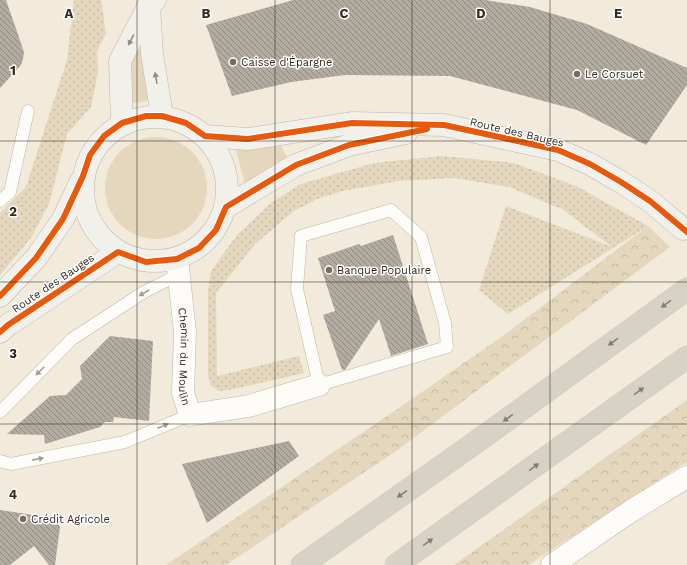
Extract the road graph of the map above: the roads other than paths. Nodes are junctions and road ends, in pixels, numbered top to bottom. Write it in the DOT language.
graph roads {
  1 [pos="149,2"];
  2 [pos="28,111"];
  3 [pos="162,116"];
  4 [pos="122,123"];
  5 [pos="444,125"];
  6 [pos="205,136"];
  7 [pos="83,176"];
  8 [pos="0,201"];
  9 [pos="226,207"];
  10 [pos="683,228"];
  11 [pos="118,252"];
  12 [pos="177,267"];
  13 [pos="687,289"];
  14 [pos="0,296"];
  15 [pos="0,332"];
  16 [pos="687,357"];
  17 [pos="320,385"];
  18 [pos="0,412"];
  19 [pos="190,415"];
  20 [pos="0,461"];
  21 [pos="687,477"];
  22 [pos="302,565"];
  23 [pos="396,565"];
  24 [pos="552,565"];
  3 -- 1 [label="main road, one-way"];
  1 -- 4 [label="main road, one-way"];
  2 -- 8 [label="lane"];
  3 -- 4 [label="main road"];
  3 -- 6 [label="main road"];
  4 -- 7 [label="main road"];
  5 -- 6 [label="main road, Route des Bauges"];
  5 -- 9 [label="main road, Route des Bauges"];
  5 -- 10 [label="main road, Route des Bauges"];
  6 -- 9 [label="main road"];
  7 -- 11 [label="main road"];
  7 -- 14 [label="main road, Route des Bauges"];
  9 -- 12 [label="main road"];
  11 -- 12 [label="main road"];
  11 -- 15 [label="main road, Route des Bauges"];
  12 -- 18 [label="lane, one-way"];
  12 -- 19 [label="street, Chemin du Moulin"];
  13 -- 22 [label="highway, one-way"];
  23 -- 16 [label="highway, one-way"];
  17 -- 17 [label="lane"];
  17 -- 19 [label="street, Chemin du Moulin"];
  20 -- 19 [label="lane, one-way"];
  21 -- 24 [label="street"];
}
